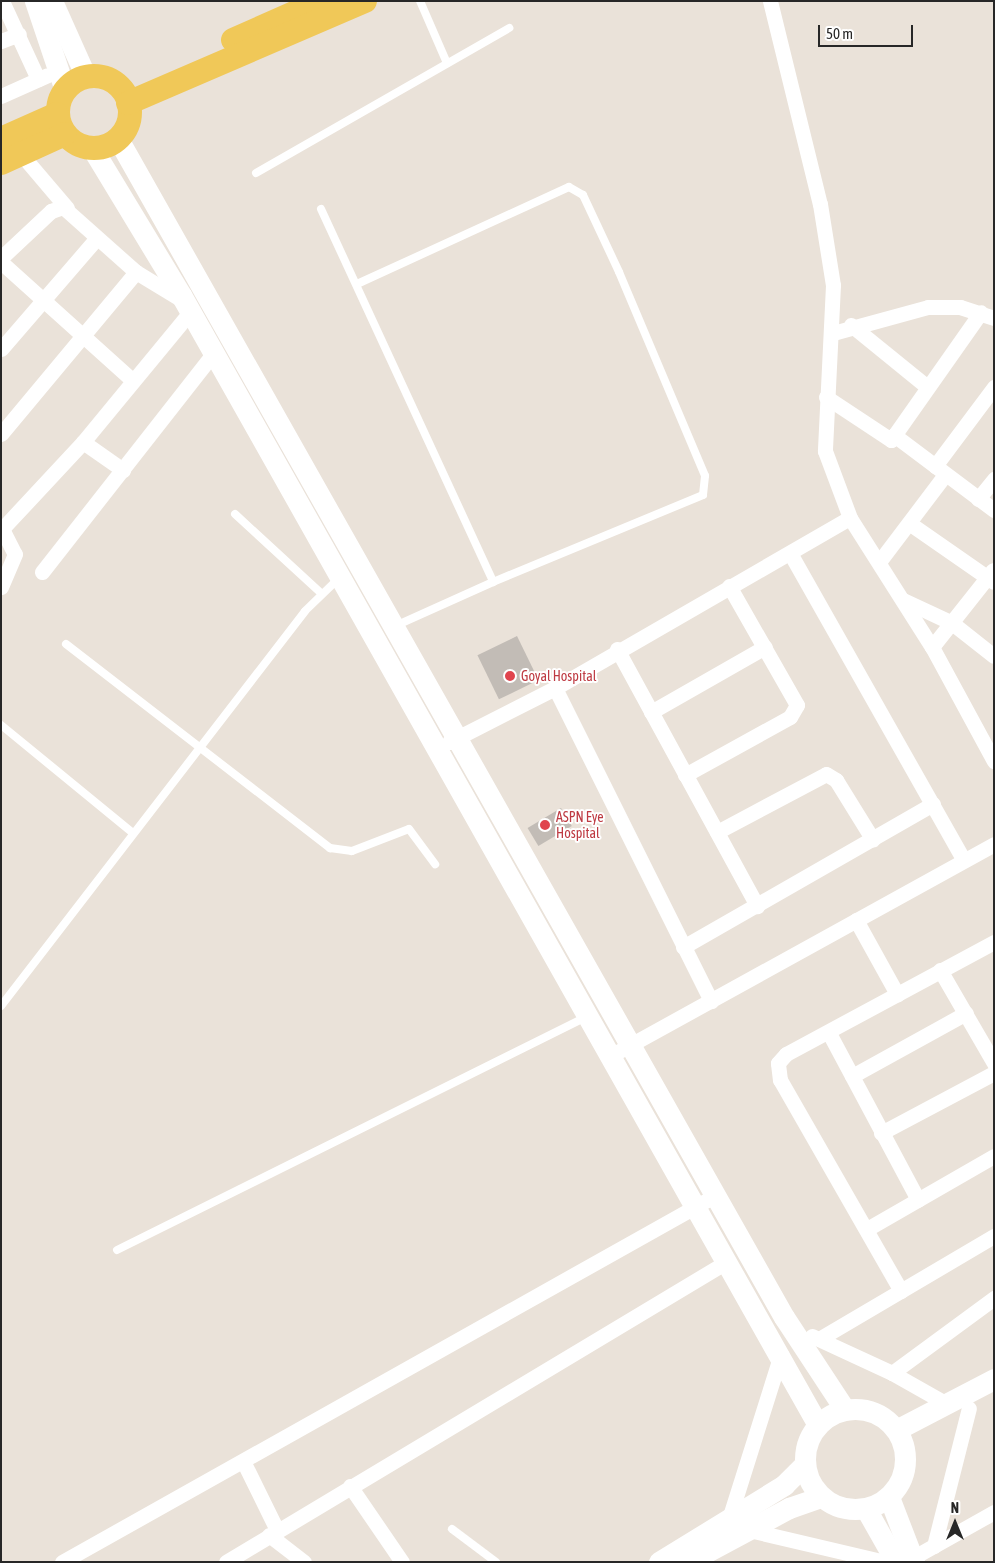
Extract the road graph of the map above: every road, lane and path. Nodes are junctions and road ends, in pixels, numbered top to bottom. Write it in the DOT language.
graph roads {
  1 [pos="2,1"];
  2 [pos="35,1"];
  3 [pos="52,1"];
  4 [pos="321,1"];
  5 [pos="365,1"];
  6 [pos="420,1"];
  7 [pos="770,1"];
  8 [pos="509,28"];
  9 [pos="19,34"];
  10 [pos="1,41"];
  11 [pos="448,63"];
  12 [pos="86,77"];
  13 [pos="38,78"];
  14 [pos="63,80"];
  15 [pos="1,96"];
  16 [pos="125,96"];
  17 [pos="61,124"];
  18 [pos="1,139"];
  19 [pos="118,139"];
  20 [pos="92,148"];
  21 [pos="11,158"];
  22 [pos="256,173"];
  23 [pos="67,208"];
  24 [pos="321,210"];
  25 [pos="96,238"];
  26 [pos="1,258"];
  27 [pos="1,262"];
  28 [pos="136,272"];
  29 [pos="357,284"];
  30 [pos="43,300"];
  31 [pos="187,307"];
  32 [pos="988,315"];
  33 [pos="851,326"];
  34 [pos="833,333"];
  35 [pos="82,336"];
  36 [pos="1,350"];
  37 [pos="214,353"];
  38 [pos="132,380"];
  39 [pos="926,386"];
  40 [pos="994,387"];
  41 [pos="826,397"];
  42 [pos="276,420"];
  43 [pos="258,431"];
  44 [pos="1,434"];
  45 [pos="894,435"];
  46 [pos="83,442"];
  47 [pos="123,470"];
  48 [pos="939,471"];
  49 [pos="994,479"];
  50 [pos="978,499"];
  51 [pos="994,510"];
  52 [pos="235,514"];
  53 [pos="850,518"];
  54 [pos="909,523"];
  55 [pos="2,528"];
  56 [pos="790,553"];
  57 [pos="879,562"];
  58 [pos="348,569"];
  59 [pos="42,572"];
  60 [pos="992,576"];
  61 [pos="493,582"];
  62 [pos="729,586"];
  63 [pos="1,587"];
  64 [pos="322,594"];
  65 [pos="903,600"];
  66 [pos="952,623"];
  67 [pos="391,628"];
  68 [pos="66,644"];
  69 [pos="765,647"];
  70 [pos="932,647"];
  71 [pos="617,650"];
  72 [pos="994,656"];
  73 [pos="555,688"];
  74 [pos="650,712"];
  75 [pos="1,725"];
  76 [pos="457,738"];
  77 [pos="200,746"];
  78 [pos="437,749"];
  79 [pos="994,761"];
  80 [pos="685,775"];
  81 [pos="933,804"];
  82 [pos="717,832"];
  83 [pos="133,833"];
  84 [pos="873,840"];
  85 [pos="994,844"];
  86 [pos="964,860"];
  87 [pos="435,864"];
  88 [pos="757,906"];
  89 [pos="856,920"];
  90 [pos="994,942"];
  91 [pos="682,947"];
  92 [pos="940,970"];
  93 [pos="897,994"];
  94 [pos="711,1001"];
  95 [pos="1,1006"];
  96 [pos="966,1013"];
  97 [pos="589,1016"];
  98 [pos="829,1033"];
  99 [pos="632,1045"];
  100 [pos="612,1055"];
  101 [pos="994,1063"];
  102 [pos="994,1073"];
  103 [pos="852,1076"];
  104 [pos="881,1133"];
  105 [pos="994,1156"];
  106 [pos="716,1195"];
  107 [pos="918,1200"];
  108 [pos="694,1207"];
  109 [pos="867,1229"];
  110 [pos="993,1238"];
  111 [pos="117,1250"];
  112 [pos="728,1261"];
  113 [pos="901,1291"];
  114 [pos="994,1298"];
  115 [pos="789,1324"];
  116 [pos="765,1327"];
  117 [pos="819,1338"];
  118 [pos="780,1354"];
  119 [pos="892,1373"];
  120 [pos="994,1379"];
  121 [pos="994,1394"];
  122 [pos="947,1404"];
  123 [pos="969,1408"];
  124 [pos="844,1410"];
  125 [pos="818,1425"];
  126 [pos="899,1436"];
  127 [pos="244,1463"];
  128 [pos="804,1465"];
  129 [pos="350,1486"];
  130 [pos="821,1497"];
  131 [pos="889,1497"];
  132 [pos="866,1509"];
  133 [pos="994,1512"];
  134 [pos="729,1519"];
  135 [pos="452,1528"];
  136 [pos="749,1530"];
  137 [pos="273,1533"];
  138 [pos="934,1546"];
  139 [pos="907,1561"];
  140 [pos="62,1562"];
  141 [pos="226,1562"];
  142 [pos="304,1562"];
  143 [pos="402,1562"];
  144 [pos="496,1562"];
  145 [pos="659,1562"];
  146 [pos="688,1562"];
  147 [pos="885,1562"];
  1 -- 9 [label="street"];
  2 -- 14 [label="main road"];
  3 -- 12 [label="main road"];
  4 -- 16 [label="main road"];
  5 -- 16 [label="main road"];
  6 -- 11 [label="lane"];
  7 -- 34 [label="street"];
  8 -- 11 [label="lane"];
  9 -- 10 [label="street"];
  9 -- 13 [label="street"];
  11 -- 22 [label="lane"];
  12 -- 14 [label="main road"];
  12 -- 16 [label="main road"];
  13 -- 14 [label="street"];
  13 -- 15 [label="street"];
  14 -- 17 [label="main road"];
  16 -- 19 [label="main road"];
  17 -- 18 [label="main road"];
  17 -- 20 [label="main road"];
  17 -- 21 [label="main road"];
  19 -- 20 [label="main road"];
  19 -- 42 [label="main road"];
  20 -- 31 [label="main road"];
  21 -- 23 [label="street"];
  23 -- 25 [label="street"];
  23 -- 26 [label="street"];
  24 -- 29 [label="lane"];
  25 -- 28 [label="street"];
  25 -- 30 [label="street"];
  27 -- 30 [label="street"];
  28 -- 31 [label="street"];
  28 -- 35 [label="street"];
  29 -- 61 [label="lane"];
  29 -- 61 [label="lane"];
  30 -- 35 [label="street"];
  30 -- 36 [label="street"];
  31 -- 37 [label="main road"];
  31 -- 38 [label="street"];
  32 -- 33 [label="street"];
  32 -- 39 [label="street"];
  33 -- 34 [label="street"];
  33 -- 39 [label="street"];
  34 -- 41 [label="street"];
  35 -- 38 [label="street"];
  35 -- 44 [label="street"];
  37 -- 43 [label="main road"];
  37 -- 47 [label="street"];
  38 -- 46 [label="street"];
  39 -- 45 [label="street"];
  40 -- 48 [label="street"];
  41 -- 45 [label="street"];
  41 -- 53 [label="street"];
  42 -- 43 [label="main road"];
  42 -- 58 [label="main road"];
  43 -- 58 [label="main road"];
  45 -- 48 [label="street"];
  46 -- 47 [label="street"];
  46 -- 55 [label="street"];
  47 -- 59 [label="street"];
  48 -- 50 [label="street"];
  48 -- 54 [label="street"];
  49 -- 50 [label="street"];
  50 -- 51 [label="street"];
  52 -- 64 [label="lane"];
  53 -- 56 [label="street"];
  53 -- 57 [label="street"];
  54 -- 57 [label="street"];
  54 -- 60 [label="street"];
  55 -- 63 [label="street"];
  56 -- 62 [label="street"];
  56 -- 81 [label="street"];
  57 -- 65 [label="street"];
  58 -- 64 [label="lane"];
  58 -- 67 [label="main road"];
  58 -- 78 [label="main road"];
  60 -- 66 [label="street"];
  61 -- 67 [label="lane"];
  62 -- 69 [label="street"];
  62 -- 71 [label="street"];
  64 -- 77 [label="lane"];
  65 -- 66 [label="street"];
  65 -- 70 [label="street"];
  66 -- 70 [label="street"];
  66 -- 72 [label="street"];
  67 -- 76 [label="main road"];
  68 -- 77 [label="lane"];
  69 -- 74 [label="street"];
  69 -- 80 [label="street"];
  70 -- 79 [label="street"];
  71 -- 73 [label="street"];
  71 -- 74 [label="street"];
  73 -- 76 [label="street"];
  73 -- 91 [label="street"];
  74 -- 80 [label="street"];
  75 -- 83 [label="lane"];
  76 -- 78 [label="street"];
  76 -- 99 [label="main road"];
  77 -- 83 [label="lane"];
  77 -- 87 [label="lane"];
  78 -- 97 [label="main road"];
  80 -- 82 [label="street"];
  81 -- 84 [label="street"];
  81 -- 86 [label="street"];
  82 -- 84 [label="street"];
  82 -- 88 [label="street"];
  83 -- 95 [label="lane"];
  84 -- 88 [label="street"];
  85 -- 86 [label="street"];
  86 -- 89 [label="street"];
  88 -- 91 [label="street"];
  89 -- 93 [label="street"];
  89 -- 94 [label="street"];
  90 -- 92 [label="street"];
  91 -- 94 [label="street"];
  92 -- 93 [label="street"];
  92 -- 96 [label="street"];
  93 -- 98 [label="street"];
  94 -- 99 [label="street"];
  96 -- 101 [label="street"];
  96 -- 103 [label="street"];
  97 -- 100 [label="main road"];
  97 -- 111 [label="lane"];
  98 -- 103 [label="street"];
  98 -- 109 [label="street"];
  99 -- 100 [label="street"];
  99 -- 106 [label="main road"];
  100 -- 108 [label="main road"];
  102 -- 104 [label="street"];
  103 -- 104 [label="street"];
  104 -- 107 [label="street"];
  105 -- 107 [label="street"];
  106 -- 108 [label="street"];
  106 -- 115 [label="main road"];
  107 -- 109 [label="street"];
  108 -- 112 [label="main road"];
  108 -- 127 [label="street"];
  109 -- 113 [label="street"];
  110 -- 113 [label="street"];
  112 -- 116 [label="main road"];
  112 -- 129 [label="street"];
  113 -- 117 [label="street"];
  114 -- 119 [label="street"];
  115 -- 116 [label="main road"];
  115 -- 117 [label="street"];
  115 -- 124 [label="main road"];
  116 -- 118 [label="main road"];
  117 -- 119 [label="street"];
  118 -- 125 [label="main road"];
  118 -- 134 [label="street"];
  119 -- 122 [label="street"];
  120 -- 122 [label="main road"];
  121 -- 123 [label="main road"];
  122 -- 126 [label="main road"];
  123 -- 126 [label="main road"];
  123 -- 138 [label="street"];
  124 -- 125 [label="main road"];
  124 -- 126 [label="main road"];
  125 -- 128 [label="main road"];
  126 -- 131 [label="main road"];
  127 -- 137 [label="street"];
  127 -- 140 [label="street"];
  128 -- 130 [label="main road"];
  128 -- 134 [label="main road"];
  129 -- 137 [label="street"];
  129 -- 143 [label="street"];
  130 -- 132 [label="main road"];
  130 -- 136 [label="main road"];
  131 -- 132 [label="main road"];
  131 -- 139 [label="main road"];
  132 -- 139 [label="main road"];
  133 -- 138 [label="street"];
  134 -- 145 [label="main road"];
  135 -- 144 [label="lane"];
  136 -- 146 [label="main road"];
  136 -- 147 [label="street"];
  137 -- 141 [label="street"];
  137 -- 142 [label="street"];
  138 -- 139 [label="street"];
}
